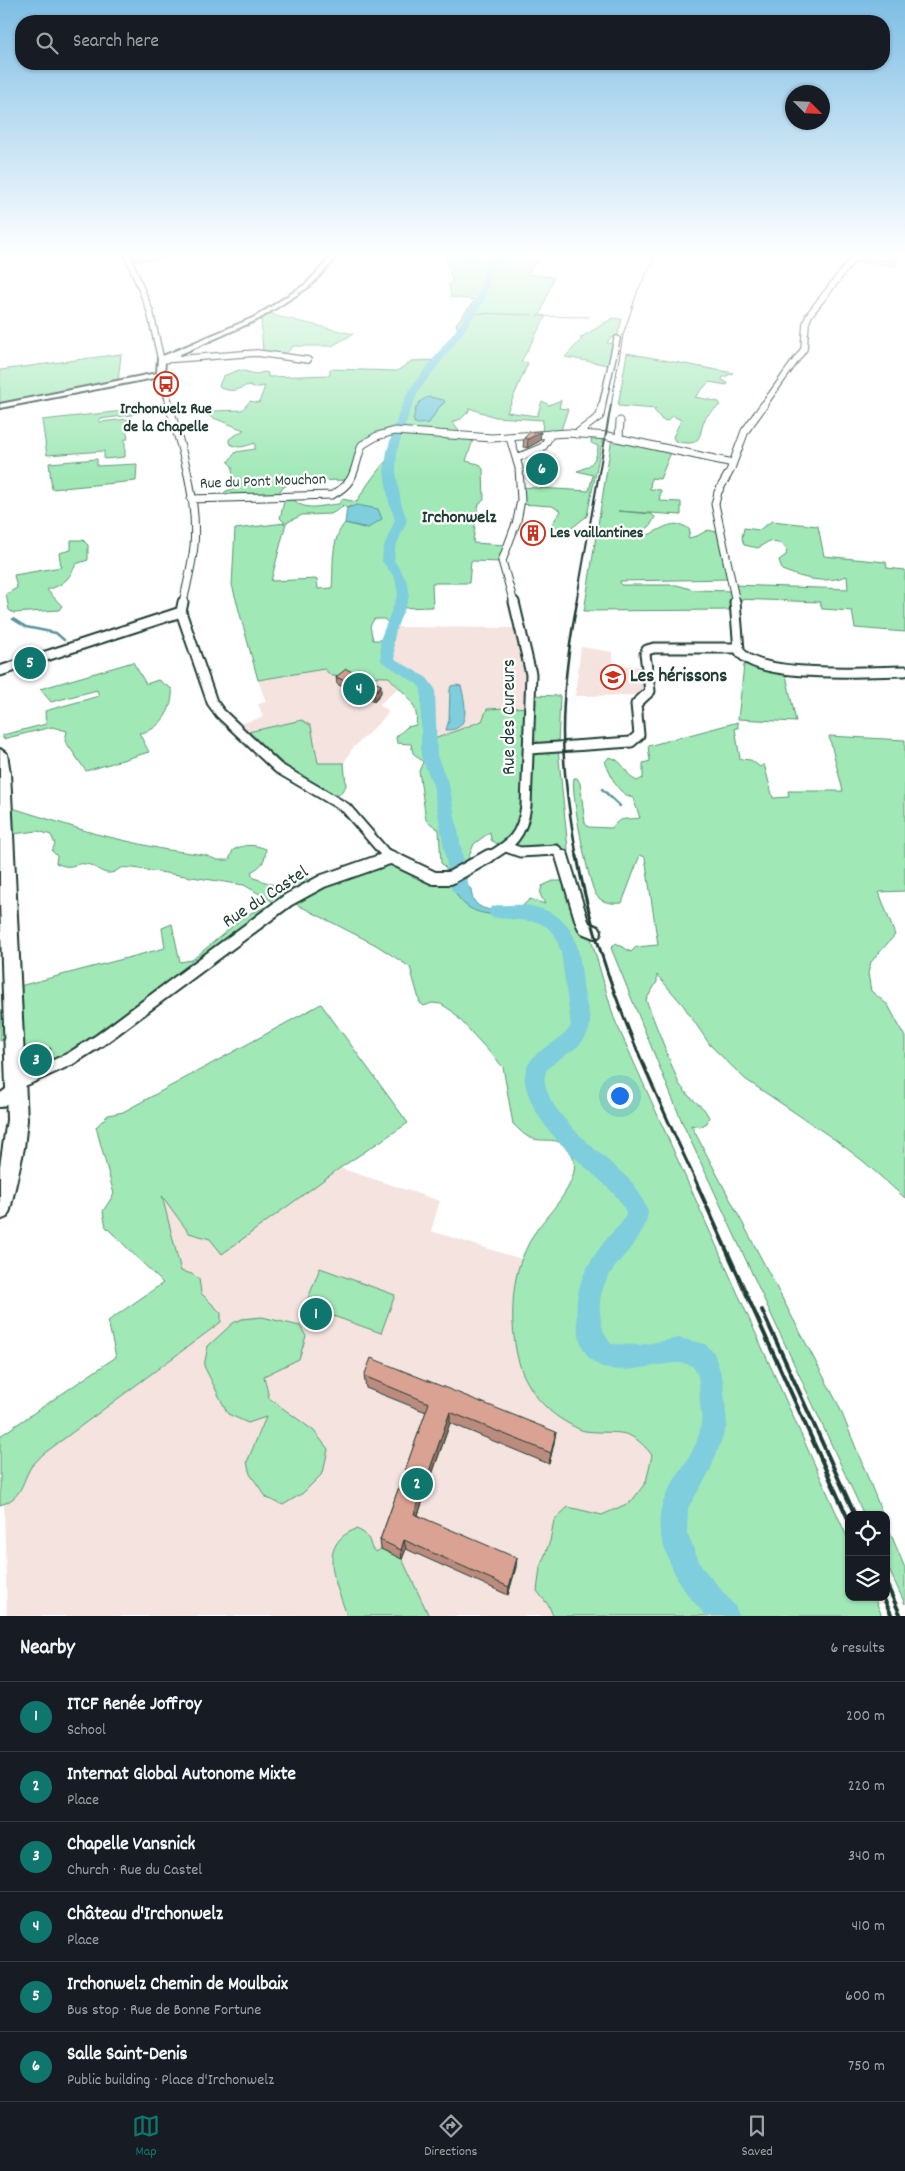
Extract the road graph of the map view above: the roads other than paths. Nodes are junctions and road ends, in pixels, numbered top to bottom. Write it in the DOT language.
graph roads {
  1 [pos="154,329"];
  2 [pos="231,329"];
  3 [pos="806,329"];
  4 [pos="617,339"];
  5 [pos="161,360"];
  6 [pos="308,360"];
  7 [pos="161,374"];
  8 [pos="0,406"];
  9 [pos="620,421"];
  10 [pos="551,434"];
  11 [pos="576,434"];
  12 [pos="510,438"];
  13 [pos="619,438"];
  14 [pos="517,458"];
  15 [pos="733,463"];
  16 [pos="191,499"];
  17 [pos="181,612"];
  18 [pos="739,648"];
  19 [pos="0,670"];
  20 [pos="905,671"];
  21 [pos="529,749"];
  22 [pos="0,754"];
  23 [pos="506,847"];
  24 [pos="388,858"];
  25 [pos="595,932"];
  26 [pos="17,1086"];
  27 [pos="0,1101"];
  28 [pos="0,1210"];
  1 -- 5 [label="street"];
  2 -- 5 [label="street"];
  3 -- 15 [label="street"];
  4 -- 11 [label="street"];
  5 -- 6 [label="street"];
  5 -- 7 [label="street"];
  7 -- 8 [label="street"];
  7 -- 16 [label="street"];
  9 -- 13 [label="street"];
  10 -- 11 [label="street, Rue du Pont Mouchon"];
  10 -- 12 [label="street, Rue du Pont Mouchon"];
  10 -- 14 [label="street"];
  11 -- 13 [label="street, Rue du Pont Mouchon"];
  12 -- 14 [label="street, Rue des Cureurs"];
  12 -- 16 [label="street, Rue du Pont Mouchon"];
  13 -- 15 [label="street, Rue du Pont Mouchon"];
  14 -- 21 [label="street, Rue des Cureurs"];
  15 -- 18 [label="street"];
  16 -- 17 [label="street"];
  17 -- 19 [label="street"];
  17 -- 24 [label="street"];
  18 -- 20 [label="street"];
  18 -- 21 [label="street"];
  21 -- 23 [label="street, Rue des Cureurs"];
  22 -- 26 [label="main road"];
  23 -- 24 [label="street, Rue des Cureurs"];
  23 -- 25 [label="street"];
  24 -- 26 [label="street, Rue du Castel"];
  26 -- 27 [label="street, Rue du Castel"];
  26 -- 28 [label="main road"];
}
